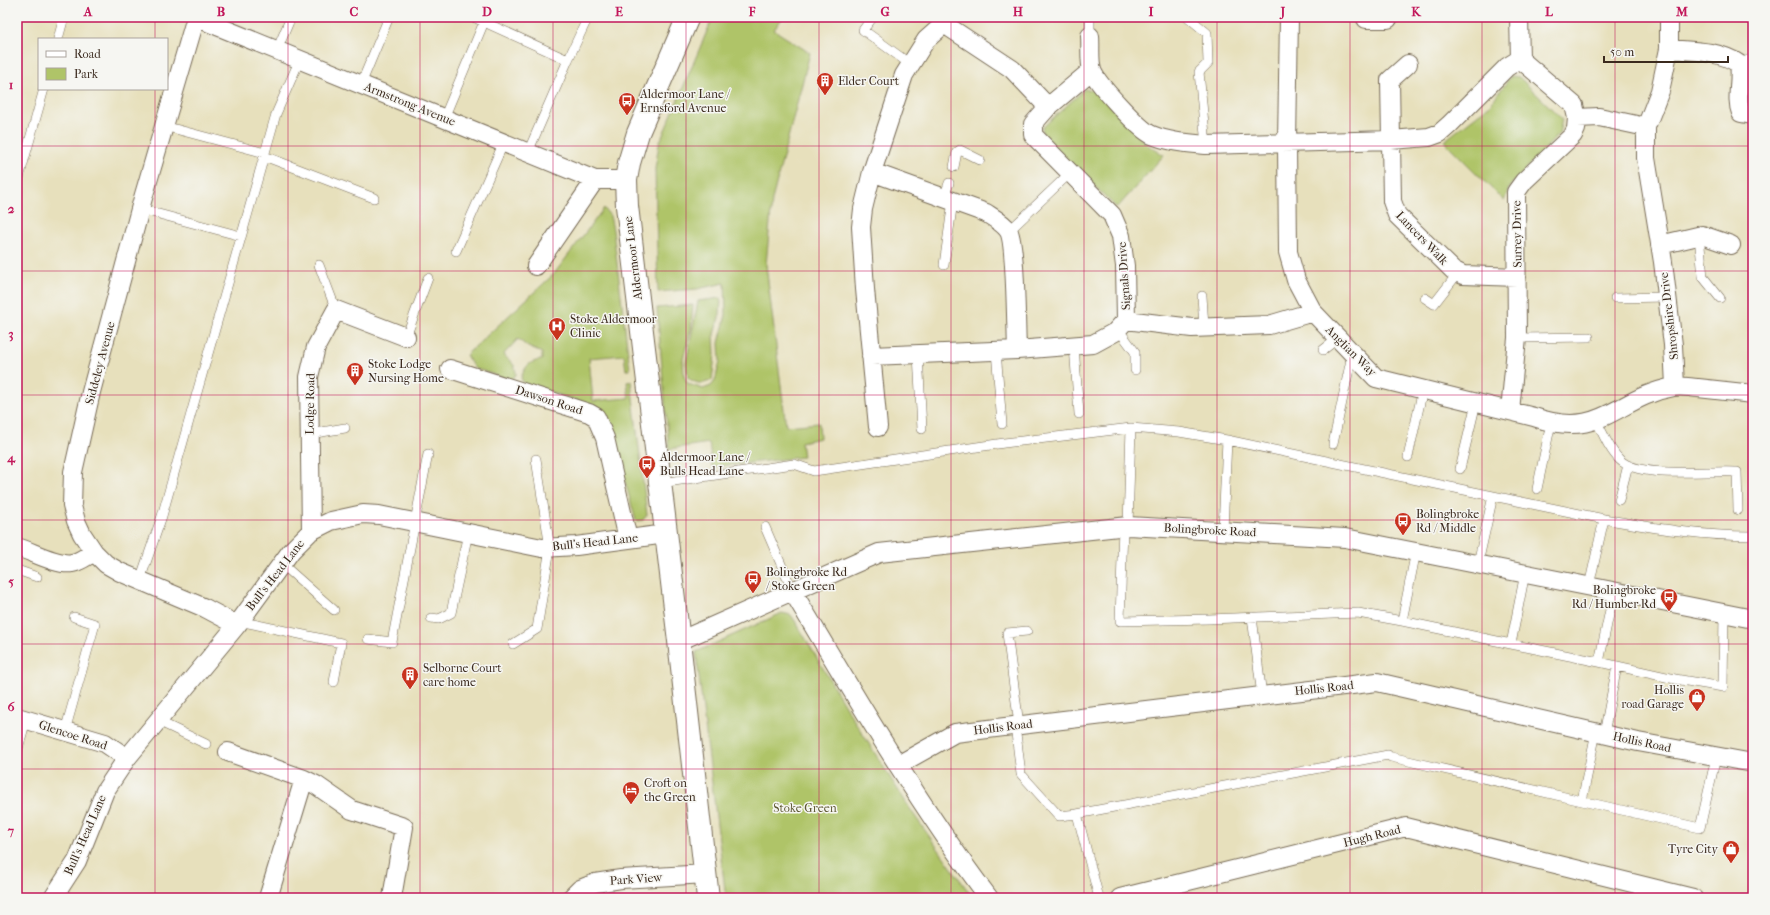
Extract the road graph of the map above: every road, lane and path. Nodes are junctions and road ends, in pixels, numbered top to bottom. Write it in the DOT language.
graph roads {
  1 [pos="64,17"];
  2 [pos="196,17"];
  3 [pos="291,17"];
  4 [pos="389,17"];
  5 [pos="473,17"];
  6 [pos="588,17"];
  7 [pos="688,17"];
  8 [pos="873,17"];
  9 [pos="1090,17"];
  10 [pos="1188,17"];
  11 [pos="1289,17"];
  12 [pos="1388,17"];
  13 [pos="1519,17"];
  14 [pos="1669,17"];
  15 [pos="1366,19"];
  16 [pos="945,20"];
  17 [pos="484,22"];
  18 [pos="1090,36"];
  19 [pos="58,38"];
  20 [pos="1669,49"];
  21 [pos="277,50"];
  22 [pos="300,59"];
  23 [pos="1520,59"];
  24 [pos="568,60"];
  25 [pos="1746,61"];
  26 [pos="910,64"];
  27 [pos="1408,64"];
  28 [pos="1092,70"];
  29 [pos="361,84"];
  30 [pos="44,90"];
  31 [pos="1048,107"];
  32 [pos="1752,115"];
  33 [pos="444,118"];
  34 [pos="1577,118"];
  35 [pos="164,126"];
  36 [pos="1646,127"];
  37 [pos="1391,140"];
  38 [pos="504,142"];
  39 [pos="1287,143"];
  40 [pos="1206,145"];
  41 [pos="528,152"];
  42 [pos="264,155"];
  43 [pos="980,160"];
  44 [pos="954,167"];
  45 [pos="872,172"];
  46 [pos="1070,173"];
  47 [pos="595,180"];
  48 [pos="626,180"];
  49 [pos="17,185"];
  50 [pos="949,194"];
  51 [pos="374,198"];
  52 [pos="140,209"];
  53 [pos="1009,231"];
  54 [pos="241,236"];
  55 [pos="1699,236"];
  56 [pos="1660,245"];
  57 [pos="1731,245"];
  58 [pos="456,251"];
  59 [pos="319,265"];
  60 [pos="944,265"];
  61 [pos="536,266"];
  62 [pos="1458,273"];
  63 [pos="1517,277"];
  64 [pos="428,278"];
  65 [pos="1202,296"];
  66 [pos="1666,297"];
  67 [pos="1425,298"];
  68 [pos="1615,298"];
  69 [pos="1720,298"];
  70 [pos="336,310"];
  71 [pos="1314,312"];
  72 [pos="1122,325"];
  73 [pos="1204,327"];
  74 [pos="406,337"];
  75 [pos="1589,337"];
  76 [pos="1517,338"];
  77 [pos="1074,346"];
  78 [pos="1017,350"];
  79 [pos="996,351"];
  80 [pos="918,354"];
  81 [pos="1352,354"];
  82 [pos="871,356"];
  83 [pos="450,369"];
  84 [pos="1135,370"];
  85 [pos="1675,386"];
  86 [pos="1423,390"];
  87 [pos="1753,394"];
  88 [pos="1476,403"];
  89 [pos="1510,411"];
  90 [pos="1080,414"];
  91 [pos="1596,420"];
  92 [pos="1551,423"];
  93 [pos="1002,424"];
  94 [pos="878,427"];
  95 [pos="346,428"];
  96 [pos="1131,428"];
  97 [pos="922,429"];
  98 [pos="310,434"];
  99 [pos="1227,440"];
  100 [pos="1332,444"];
  101 [pos="428,454"];
  102 [pos="1408,457"];
  103 [pos="536,459"];
  104 [pos="1628,465"];
  105 [pos="1460,469"];
  106 [pos="660,483"];
  107 [pos="1537,489"];
  108 [pos="1493,496"];
  109 [pos="1619,500"];
  110 [pos="1738,510"];
  111 [pos="1604,519"];
  112 [pos="414,522"];
  113 [pos="1126,526"];
  114 [pos="765,527"];
  115 [pos="1222,530"];
  116 [pos="311,531"];
  117 [pos="468,534"];
  118 [pos="666,534"];
  119 [pos="1753,536"];
  120 [pos="628,540"];
  121 [pos="17,547"];
  122 [pos="550,548"];
  123 [pos="1416,551"];
  124 [pos="94,552"];
  125 [pos="1478,563"];
  126 [pos="282,564"];
  127 [pos="17,570"];
  128 [pos="1526,573"];
  129 [pos="37,577"];
  130 [pos="140,580"];
  131 [pos="1589,586"];
  132 [pos="1614,591"];
  133 [pos="793,592"];
  134 [pos="334,610"];
  135 [pos="1724,613"];
  136 [pos="74,616"];
  137 [pos="1252,617"];
  138 [pos="431,618"];
  139 [pos="1753,619"];
  140 [pos="1402,621"];
  141 [pos="238,623"];
  142 [pos="1027,631"];
  143 [pos="368,639"];
  144 [pos="679,641"];
  145 [pos="513,644"];
  146 [pos="1511,644"];
  147 [pos="1599,662"];
  148 [pos="1617,666"];
  149 [pos="334,682"];
  150 [pos="1262,696"];
  151 [pos="22,718"];
  152 [pos="158,721"];
  153 [pos="1017,725"];
  154 [pos="65,731"];
  155 [pos="1600,733"];
  156 [pos="206,744"];
  157 [pos="17,752"];
  158 [pos="228,752"];
  159 [pos="1716,757"];
  160 [pos="127,758"];
  161 [pos="1753,764"];
  162 [pos="898,765"];
  163 [pos="304,779"];
  164 [pos="1582,801"];
  165 [pos="1077,814"];
  166 [pos="706,874"];
  167 [pos="56,897"];
  168 [pos="268,898"];
  169 [pos="392,898"];
  170 [pos="571,898"];
  171 [pos="708,898"];
  172 [pos="989,898"];
  173 [pos="1099,898"];
  174 [pos="1120,898"];
  175 [pos="1693,898"];
  1 -- 19 [label="lane"];
  2 -- 21 [label="street, Armstrong Avenue"];
  2 -- 35 [label="street, Siddeley Avenue"];
  3 -- 21 [label="lane"];
  4 -- 29 [label="lane"];
  5 -- 17 [label="lane"];
  6 -- 24 [label="lane"];
  7 -- 48 [label="street, Aldermoor Lane"];
  8 -- 26 [label="lane"];
  9 -- 18 [label="lane"];
  10 -- 40 [label="lane"];
  11 -- 39 [label="street, Anglian Way"];
  12 -- 15 [label="street"];
  13 -- 23 [label="street"];
  14 -- 20 [label="street, Shropshire Drive"];
  16 -- 26 [label="street"];
  16 -- 31 [label="street"];
  17 -- 24 [label="lane"];
  17 -- 33 [label="lane"];
  18 -- 28 [label="street"];
  20 -- 25 [label="street"];
  20 -- 36 [label="street, Shropshire Drive"];
  21 -- 22 [label="street, Armstrong Avenue"];
  22 -- 29 [label="street, Armstrong Avenue"];
  22 -- 42 [label="lane"];
  23 -- 34 [label="street"];
  23 -- 37 [label="street"];
  24 -- 41 [label="lane"];
  25 -- 32 [label="street"];
  26 -- 45 [label="street"];
  27 -- 37 [label="street"];
  28 -- 31 [label="street, Signals Drive"];
  28 -- 40 [label="street"];
  29 -- 33 [label="street, Armstrong Avenue"];
  30 -- 49 [label="lane"];
  31 -- 46 [label="street, Signals Drive"];
  33 -- 38 [label="street, Armstrong Avenue"];
  34 -- 36 [label="street"];
  34 -- 63 [label="street, Surrey Drive"];
  35 -- 42 [label="lane"];
  35 -- 52 [label="street, Siddeley Avenue"];
  36 -- 56 [label="street, Shropshire Drive"];
  37 -- 39 [label="street"];
  37 -- 62 [label="street, Lancers Walk"];
  38 -- 41 [label="street, Armstrong Avenue"];
  38 -- 58 [label="lane"];
  39 -- 40 [label="street"];
  39 -- 71 [label="street, Anglian Way"];
  41 -- 47 [label="street, Armstrong Avenue"];
  42 -- 51 [label="lane"];
  42 -- 54 [label="lane"];
  43 -- 44 [label="lane"];
  45 -- 50 [label="street"];
  45 -- 82 [label="street"];
  46 -- 53 [label="lane"];
  46 -- 72 [label="street, Signals Drive"];
  47 -- 48 [label="street, Armstrong Avenue"];
  47 -- 61 [label="street"];
  48 -- 106 [label="street, Aldermoor Lane"];
  50 -- 53 [label="street"];
  50 -- 60 [label="lane"];
  52 -- 54 [label="lane"];
  52 -- 124 [label="street, Siddeley Avenue"];
  53 -- 78 [label="street"];
  54 -- 130 [label="lane"];
  55 -- 56 [label="street"];
  55 -- 57 [label="street"];
  55 -- 69 [label="lane"];
  56 -- 66 [label="street, Shropshire Drive"];
  59 -- 70 [label="lane"];
  62 -- 63 [label="street, Lancers Walk"];
  62 -- 67 [label="lane"];
  63 -- 76 [label="street, Surrey Drive"];
  64 -- 74 [label="lane"];
  65 -- 73 [label="lane"];
  66 -- 68 [label="lane"];
  66 -- 85 [label="street, Shropshire Drive"];
  70 -- 74 [label="street"];
  70 -- 98 [label="street, Lodge Road"];
  71 -- 73 [label="street"];
  71 -- 81 [label="street, Anglian Way"];
  72 -- 73 [label="street"];
  72 -- 77 [label="street"];
  72 -- 84 [label="lane"];
  75 -- 76 [label="lane"];
  76 -- 89 [label="street, Surrey Drive"];
  77 -- 78 [label="street"];
  77 -- 90 [label="lane"];
  78 -- 79 [label="street"];
  79 -- 80 [label="street"];
  79 -- 93 [label="lane"];
  80 -- 82 [label="street"];
  80 -- 97 [label="lane"];
  81 -- 86 [label="street, Anglian Way"];
  81 -- 100 [label="lane"];
  82 -- 94 [label="street"];
  83 -- 120 [label="street, Dawson Road"];
  85 -- 87 [label="street, Anglian Way"];
  85 -- 91 [label="street, Anglian Way"];
  86 -- 88 [label="street, Anglian Way"];
  86 -- 102 [label="lane"];
  88 -- 89 [label="street, Anglian Way"];
  88 -- 105 [label="lane"];
  89 -- 92 [label="street, Anglian Way"];
  91 -- 92 [label="street, Anglian Way"];
  91 -- 104 [label="lane"];
  92 -- 107 [label="lane"];
  95 -- 98 [label="lane"];
  96 -- 99 [label="lane"];
  96 -- 106 [label="lane"];
  96 -- 113 [label="lane"];
  98 -- 116 [label="street, Lodge Road"];
  99 -- 108 [label="lane"];
  99 -- 115 [label="lane"];
  101 -- 112 [label="lane"];
  103 -- 122 [label="lane"];
  104 -- 109 [label="lane"];
  104 -- 110 [label="lane"];
  106 -- 118 [label="street, Aldermoor Lane"];
  108 -- 111 [label="lane"];
  108 -- 125 [label="lane"];
  111 -- 119 [label="lane"];
  111 -- 131 [label="lane"];
  112 -- 116 [label="street, Bull's Head Lane"];
  112 -- 117 [label="street, Bull's Head Lane"];
  112 -- 143 [label="lane"];
  113 -- 115 [label="street, Bolingbroke Road"];
  113 -- 133 [label="street, Bolingbroke Road"];
  113 -- 137 [label="lane"];
  114 -- 133 [label="lane"];
  115 -- 123 [label="street, Bolingbroke Road"];
  116 -- 126 [label="street, Bull's Head Lane"];
  117 -- 122 [label="street, Bull's Head Lane"];
  117 -- 138 [label="lane"];
  118 -- 120 [label="street, Bull's Head Lane"];
  118 -- 144 [label="street"];
  120 -- 122 [label="street, Bull's Head Lane"];
  121 -- 124 [label="street"];
  122 -- 145 [label="lane"];
  123 -- 125 [label="street, Bolingbroke Road"];
  123 -- 140 [label="lane"];
  124 -- 130 [label="street, Siddeley Avenue"];
  125 -- 128 [label="street, Bolingbroke Road"];
  126 -- 134 [label="lane"];
  126 -- 141 [label="street, Bull's Head Lane"];
  127 -- 129 [label="lane"];
  128 -- 131 [label="street, Bolingbroke Road"];
  128 -- 146 [label="lane"];
  130 -- 141 [label="street, Siddeley Avenue"];
  131 -- 132 [label="street, Bolingbroke Road"];
  132 -- 135 [label="street, Bolingbroke Road"];
  132 -- 147 [label="lane"];
  133 -- 144 [label="street, Bolingbroke Road"];
  133 -- 162 [label="street"];
  135 -- 139 [label="street, Bolingbroke Road"];
  135 -- 148 [label="lane"];
  136 -- 154 [label="lane"];
  137 -- 140 [label="lane"];
  137 -- 150 [label="lane"];
  140 -- 146 [label="lane"];
  141 -- 149 [label="lane"];
  141 -- 152 [label="street, Bull's Head Lane"];
  142 -- 153 [label="lane"];
  144 -- 166 [label="street"];
  146 -- 147 [label="lane"];
  147 -- 148 [label="lane"];
  148 -- 155 [label="lane"];
  150 -- 153 [label="street, Hollis Road"];
  150 -- 155 [label="street, Hollis Road"];
  151 -- 154 [label="street, Glencoe Road"];
  151 -- 157 [label="lane"];
  152 -- 156 [label="lane"];
  152 -- 160 [label="street, Bull's Head Lane"];
  153 -- 162 [label="street, Hollis Road"];
  153 -- 165 [label="lane"];
  154 -- 160 [label="street, Glencoe Road"];
  155 -- 159 [label="street, Hollis Road"];
  155 -- 164 [label="lane"];
  158 -- 163 [label="street"];
  159 -- 161 [label="street, Hollis Road"];
  159 -- 164 [label="lane"];
  160 -- 167 [label="street, Bull's Head Lane"];
  162 -- 172 [label="street"];
  163 -- 168 [label="street"];
  163 -- 169 [label="street"];
  164 -- 165 [label="lane"];
  165 -- 173 [label="lane"];
  166 -- 170 [label="street, Park View"];
  166 -- 171 [label="street"];
  174 -- 175 [label="street, Hugh Road"];
}
